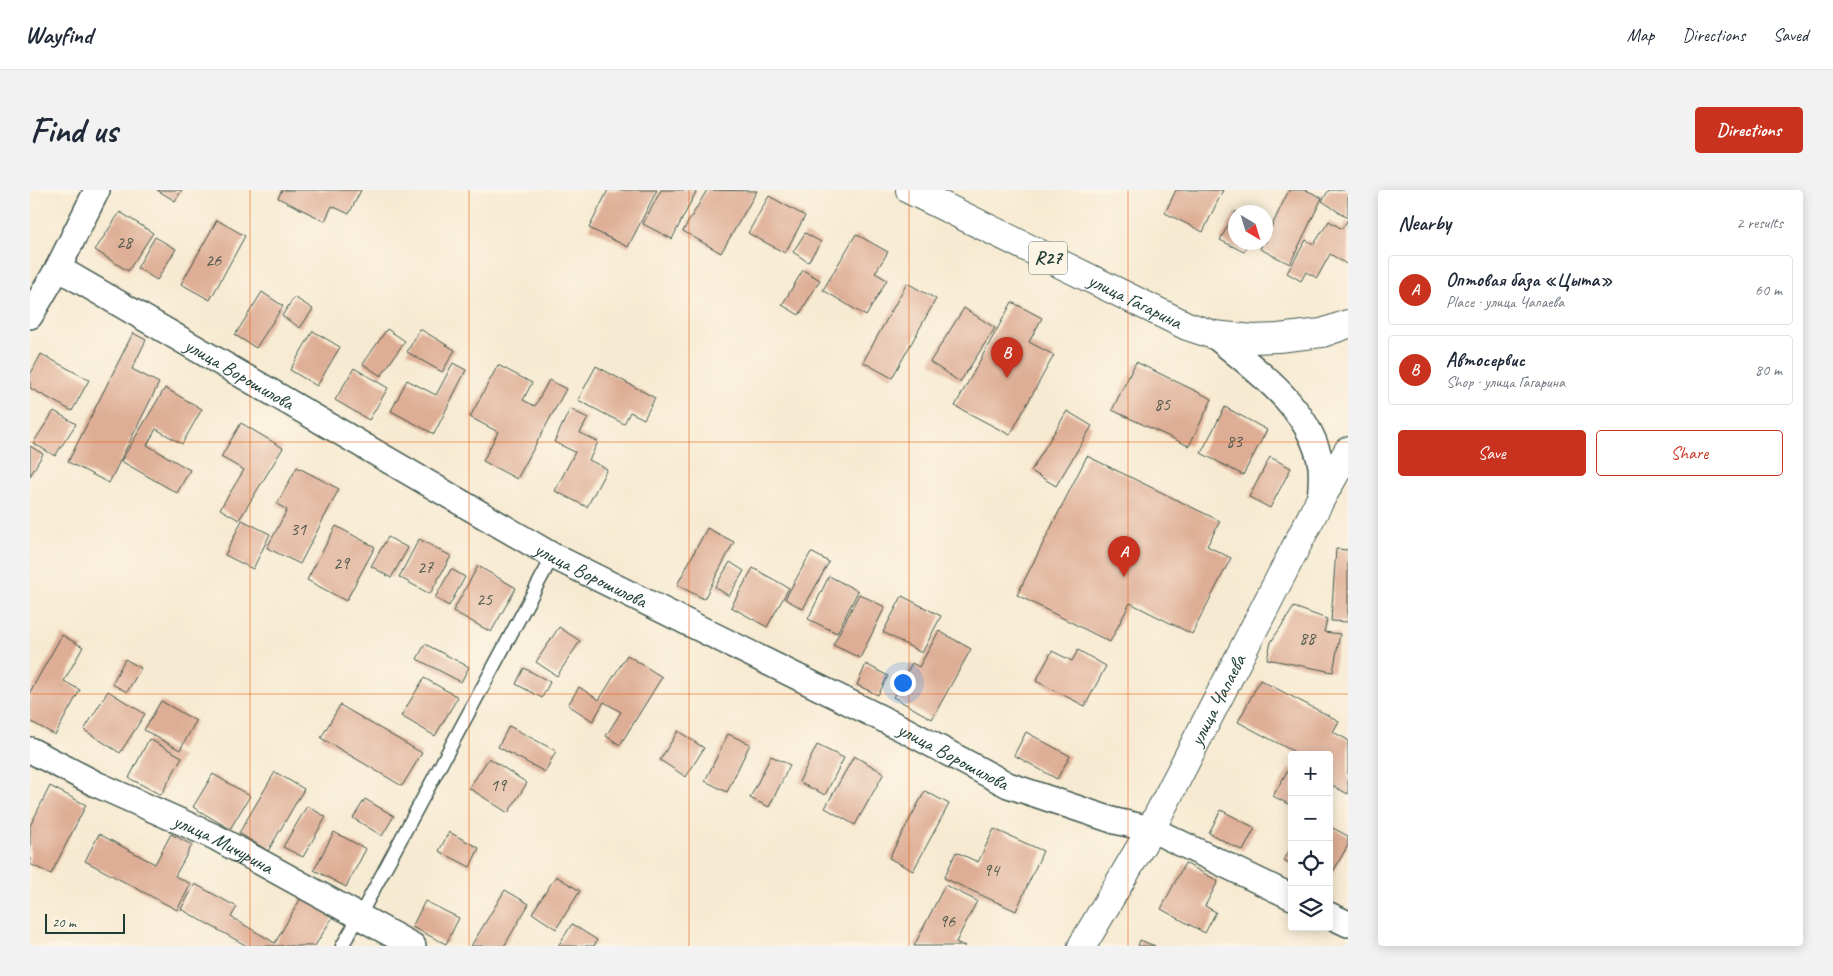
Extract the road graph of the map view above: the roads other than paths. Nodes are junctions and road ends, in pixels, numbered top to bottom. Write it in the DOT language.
graph roads {
  1 [pos="97,190"];
  2 [pos="910,190"];
  3 [pos="58,268"];
  4 [pos="30,316"];
  5 [pos="1348,324"];
  6 [pos="1214,335"];
  7 [pos="1347,454"];
  8 [pos="1320,500"];
  9 [pos="553,556"];
  10 [pos="30,750"];
  11 [pos="1151,828"];
  12 [pos="1288,895"];
  13 [pos="359,917"];
  14 [pos="1333,917"];
  15 [pos="1348,924"];
  16 [pos="342,946"];
  17 [pos="413,946"];
  18 [pos="1082,946"];
  1 -- 3 [label="street"];
  2 -- 6 [label="street, улица Гагарина / R27"];
  3 -- 4 [label="street"];
  3 -- 9 [label="street, улица Ворошилова"];
  5 -- 6 [label="street, улица Гагарина / R27"];
  6 -- 8 [label="street"];
  7 -- 8 [label="street, улица Чапаева"];
  8 -- 11 [label="street, улица Чапаева"];
  9 -- 11 [label="street, улица Ворошилова"];
  9 -- 13 [label="lane"];
  10 -- 13 [label="street, улица Мичурина"];
  11 -- 12 [label="street, улица Ворошилова"];
  11 -- 18 [label="street, улица Чапаева"];
  13 -- 16 [label="lane"];
  13 -- 17 [label="street, улица Мичурина"];
  14 -- 15 [label="street"];
}
